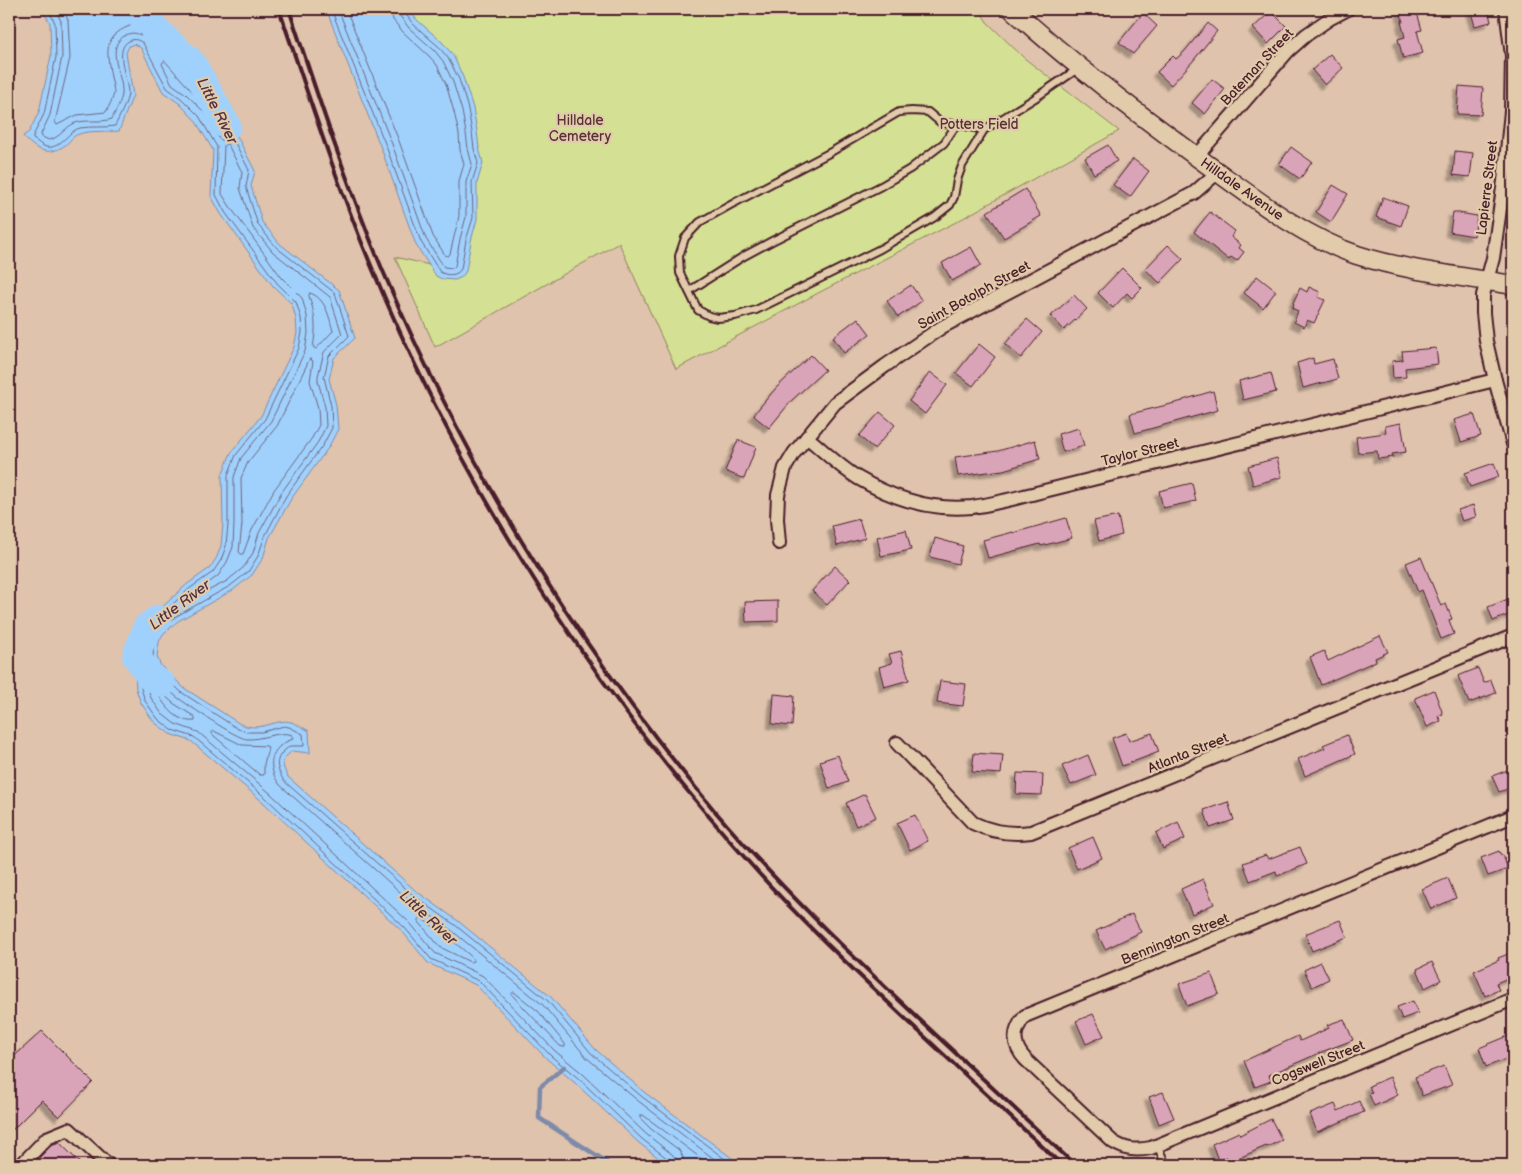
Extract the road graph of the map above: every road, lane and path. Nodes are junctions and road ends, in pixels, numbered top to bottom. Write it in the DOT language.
graph roads {
  1 [pos="1012,9"];
  2 [pos="1348,9"];
  3 [pos="1506,9"];
  4 [pos="1080,67"];
  5 [pos="957,124"];
  6 [pos="984,130"];
  7 [pos="1196,156"];
  8 [pos="1218,172"];
  9 [pos="1487,280"];
  10 [pos="1513,285"];
  11 [pos="689,291"];
  12 [pos="1495,380"];
  13 [pos="807,437"];
  14 [pos="1513,444"];
  15 [pos="779,543"];
  16 [pos="1513,636"];
  17 [pos="897,743"];
  18 [pos="1513,816"];
  19 [pos="1513,999"];
  20 [pos="1157,1145"];
  21 [pos="1133,1150"];
  22 [pos="21,1165"];
  23 [pos="108,1165"];
  24 [pos="1166,1165"];
  1 -- 4 [label="main road, Hilldale Avenue"];
  2 -- 7 [label="street, Bateman Street"];
  3 -- 9 [label="street, Lapierre Street"];
  4 -- 6 [label="lane"];
  4 -- 7 [label="main road, Hilldale Avenue"];
  5 -- 6 [label="lane"];
  5 -- 11 [label="lane"];
  5 -- 11 [label="lane"];
  6 -- 11 [label="lane"];
  7 -- 8 [label="main road, Hilldale Avenue"];
  8 -- 9 [label="main road, Hilldale Avenue"];
  8 -- 13 [label="street, Saint Botolph Street"];
  9 -- 10 [label="main road, Hilldale Avenue"];
  9 -- 12 [label="street, Lapierre Street"];
  12 -- 13 [label="street, Taylor Street"];
  12 -- 14 [label="street, Lapierre Street"];
  13 -- 15 [label="street, Saint Botolph Street"];
  16 -- 17 [label="street, Atlanta Street"];
  18 -- 21 [label="street, Bennington Street"];
  19 -- 20 [label="street, Cogswell Street"];
  20 -- 21 [label="street, Cogswell Street"];
  20 -- 24 [label="lane"];
  22 -- 23 [label="street"];
}
